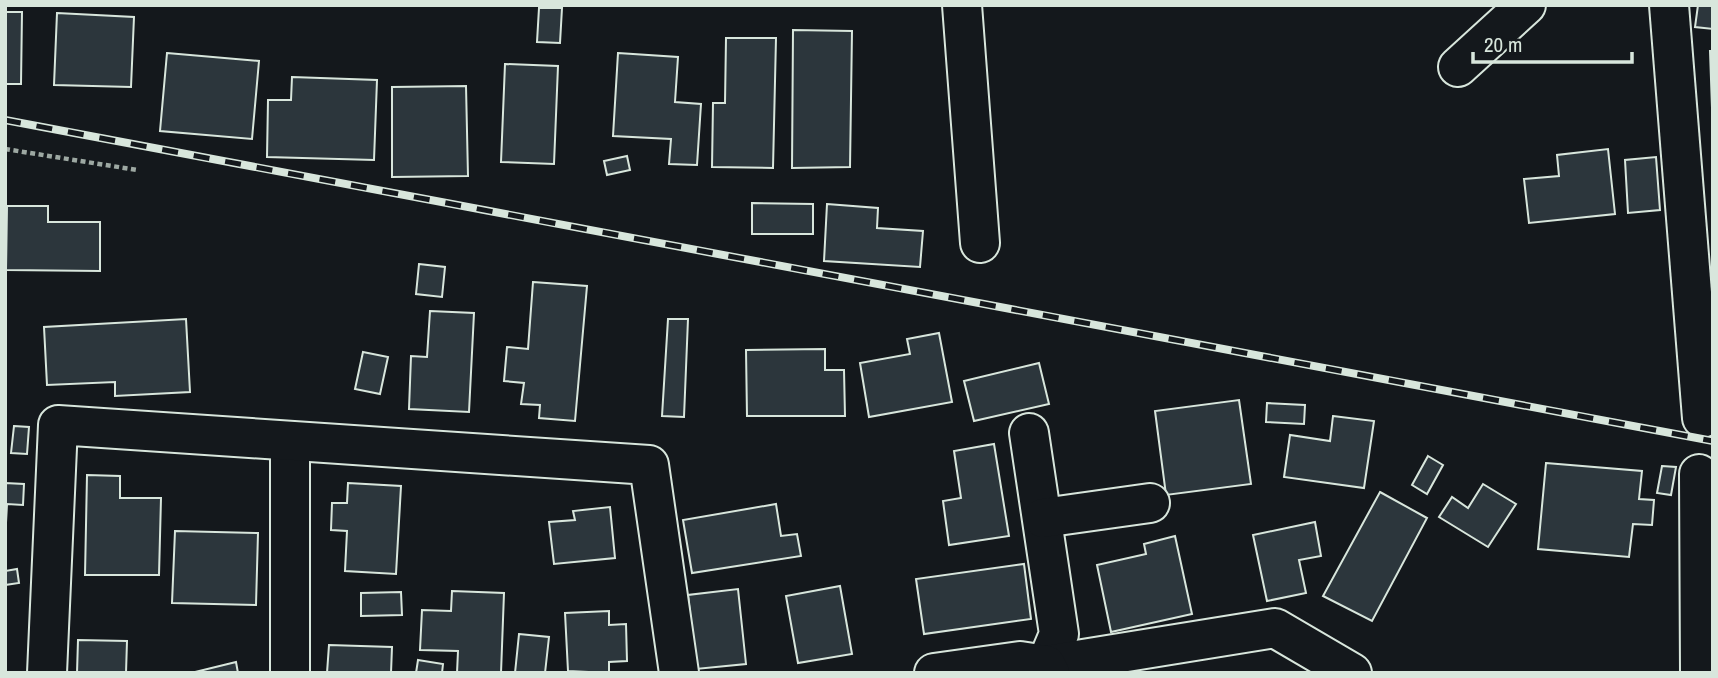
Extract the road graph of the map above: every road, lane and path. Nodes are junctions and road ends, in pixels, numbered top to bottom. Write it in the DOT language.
graph roads {
  1 [pos="962,5"];
  2 [pos="1526,5"];
  3 [pos="1669,5"];
  4 [pos="1458,67"];
  5 [pos="5,149"];
  6 [pos="137,170"];
  7 [pos="980,243"];
  8 [pos="1702,418"];
  9 [pos="1029,433"];
  10 [pos="290,441"];
  11 [pos="1699,474"];
  12 [pos="1150,503"];
  13 [pos="1043,518"];
  14 [pos="1048,669"];
  15 [pos="47,673"];
  16 [pos="290,673"];
  17 [pos="679,673"];
  18 [pos="934,673"];
  19 [pos="1352,673"];
  20 [pos="1700,673"];
  1 -- 7 [label="street"];
  2 -- 4 [label="street"];
  3 -- 8 [label="street"];
  5 -- 6 [label="path"];
  9 -- 13 [label="street"];
  10 -- 15 [label="street"];
  10 -- 16 [label="street"];
  10 -- 17 [label="street"];
  11 -- 20 [label="street"];
  12 -- 13 [label="street"];
  13 -- 14 [label="street"];
  14 -- 18 [label="street"];
  14 -- 19 [label="street"];
}
